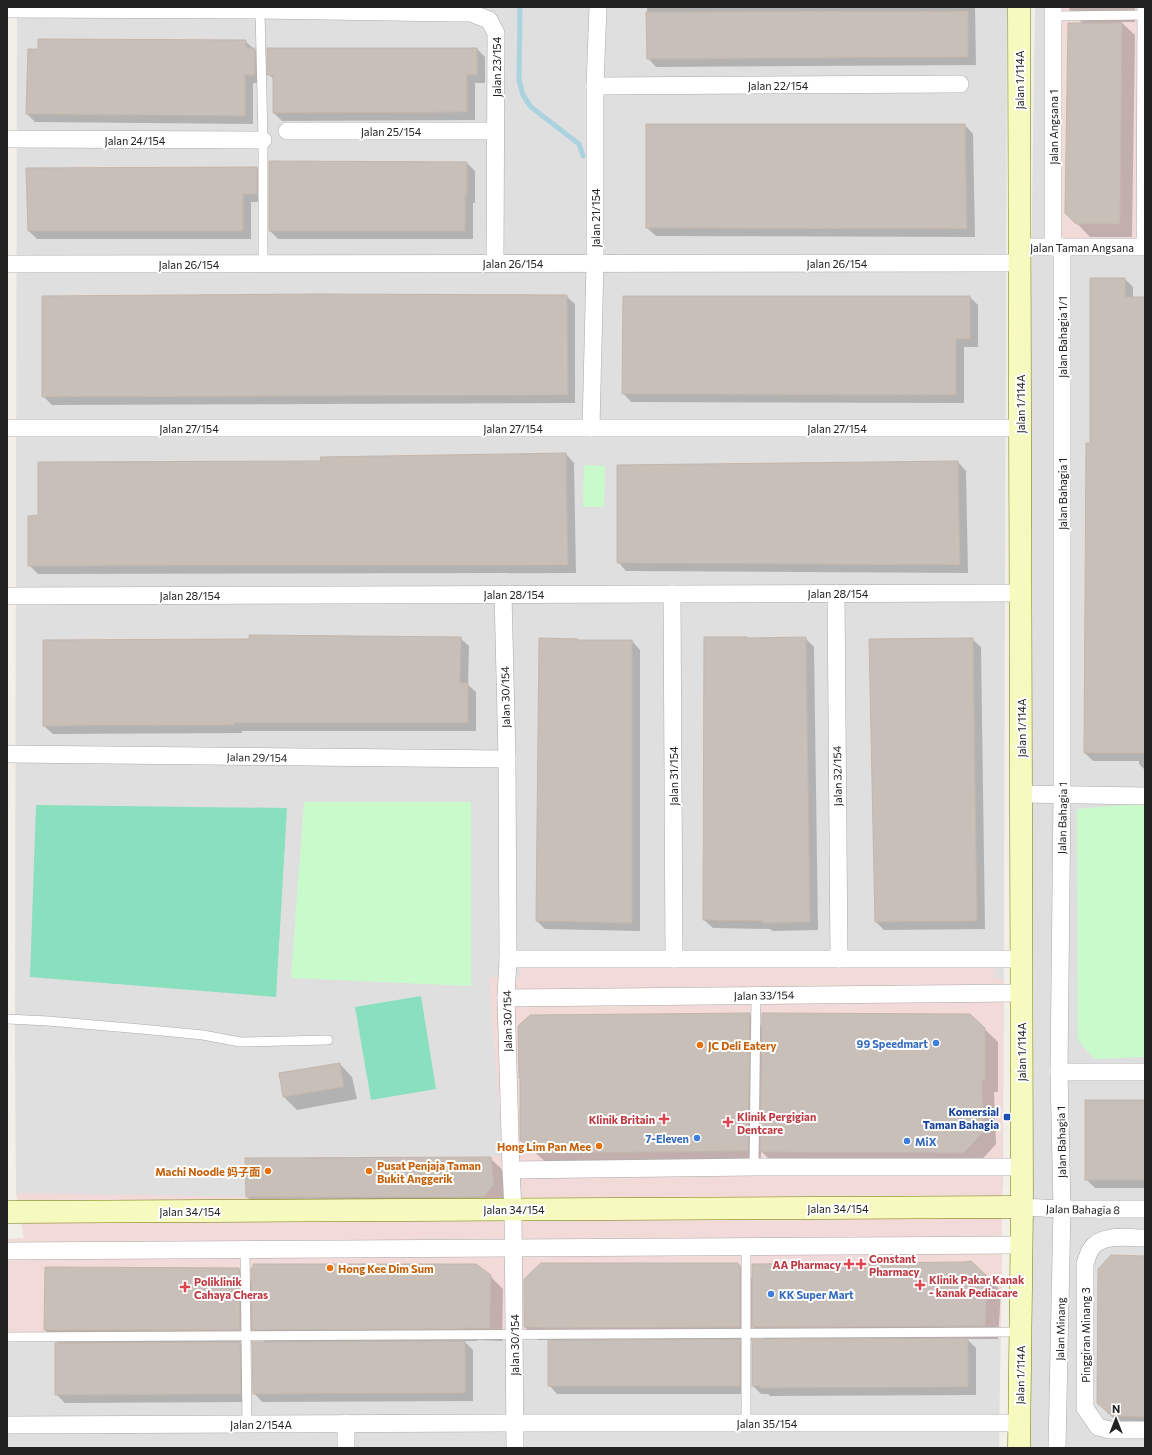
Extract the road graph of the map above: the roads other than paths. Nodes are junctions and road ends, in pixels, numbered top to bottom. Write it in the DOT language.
graph roads {
  1 [pos="598,7"];
  2 [pos="1019,7"];
  3 [pos="7,9"];
  4 [pos="144,9"];
  5 [pos="260,10"];
  6 [pos="1053,12"];
  7 [pos="1143,12"];
  8 [pos="960,84"];
  9 [pos="596,86"];
  10 [pos="287,131"];
  11 [pos="495,131"];
  12 [pos="7,140"];
  13 [pos="263,140"];
  14 [pos="1058,247"];
  15 [pos="1143,247"];
  16 [pos="1019,255"];
  17 [pos="495,263"];
  18 [pos="595,263"];
  19 [pos="7,264"];
  20 [pos="263,264"];
  21 [pos="1062,427"];
  22 [pos="7,428"];
  23 [pos="590,428"];
  24 [pos="1020,428"];
  25 [pos="836,593"];
  26 [pos="1020,593"];
  27 [pos="503,594"];
  28 [pos="672,594"];
  29 [pos="7,596"];
  30 [pos="7,754"];
  31 [pos="507,759"];
  32 [pos="1021,794"];
  33 [pos="1062,795"];
  34 [pos="1145,796"];
  35 [pos="508,959"];
  36 [pos="674,959"];
  37 [pos="839,959"];
  38 [pos="1021,959"];
  39 [pos="1021,993"];
  40 [pos="756,996"];
  41 [pos="506,998"];
  42 [pos="7,1019"];
  43 [pos="328,1040"];
  44 [pos="1059,1072"];
  45 [pos="1145,1072"];
  46 [pos="754,1167"];
  47 [pos="1022,1167"];
  48 [pos="511,1170"];
  49 [pos="1022,1207"];
  50 [pos="513,1209"];
  51 [pos="1062,1209"];
  52 [pos="1145,1209"];
  53 [pos="7,1212"];
  54 [pos="1145,1238"];
  55 [pos="1021,1245"];
  56 [pos="746,1247"];
  57 [pos="514,1248"];
  58 [pos="245,1250"];
  59 [pos="7,1251"];
  60 [pos="1020,1332"];
  61 [pos="746,1333"];
  62 [pos="514,1335"];
  63 [pos="246,1336"];
  64 [pos="7,1337"];
  65 [pos="514,1423"];
  66 [pos="746,1423"];
  67 [pos="1019,1423"];
  68 [pos="247,1424"];
  69 [pos="346,1424"];
  70 [pos="7,1425"];
  71 [pos="1145,1430"];
  72 [pos="346,1448"];
  73 [pos="515,1448"];
  74 [pos="1019,1448"];
  75 [pos="1057,1448"];
  1 -- 9 [label="street, Jalan 21/154"];
  2 -- 16 [label="street, Jalan 1/114A"];
  3 -- 4 [label="street, Jalan 23/154"];
  4 -- 5 [label="street, Jalan 23/154"];
  5 -- 11 [label="street, Jalan 23/154"];
  5 -- 13 [label="lane"];
  6 -- 7 [label="lane"];
  6 -- 14 [label="street, Jalan Angsana 1"];
  7 -- 15 [label="lane"];
  8 -- 9 [label="street, Jalan 22/154"];
  9 -- 18 [label="street, Jalan 21/154"];
  10 -- 11 [label="street, Jalan 25/154"];
  11 -- 17 [label="street, Jalan 23/154"];
  12 -- 13 [label="street, Jalan 24/154"];
  13 -- 20 [label="lane"];
  14 -- 15 [label="street, Jalan Taman Angsana"];
  14 -- 16 [label="street, Jalan Taman Angsana"];
  14 -- 21 [label="street, Jalan Bahagia 1/1"];
  16 -- 18 [label="street, Jalan 26/154"];
  16 -- 24 [label="street, Jalan 1/114A"];
  17 -- 18 [label="street, Jalan 26/154"];
  17 -- 20 [label="street, Jalan 26/154"];
  18 -- 23 [label="street, Jalan 21/154"];
  19 -- 20 [label="street, Jalan 26/154"];
  21 -- 33 [label="street, Jalan Bahagia 1"];
  22 -- 23 [label="street, Jalan 27/154"];
  23 -- 24 [label="street, Jalan 27/154"];
  24 -- 26 [label="street, Jalan 1/114A"];
  25 -- 26 [label="street, Jalan 28/154"];
  25 -- 28 [label="street, Jalan 28/154"];
  25 -- 37 [label="street, Jalan 32/154"];
  26 -- 32 [label="street, Jalan 1/114A"];
  27 -- 28 [label="street, Jalan 28/154"];
  27 -- 29 [label="street, Jalan 28/154"];
  27 -- 31 [label="street, Jalan 30/154"];
  28 -- 36 [label="street, Jalan 31/154"];
  30 -- 31 [label="street, Jalan 29/154"];
  31 -- 35 [label="street, Jalan 30/154"];
  32 -- 33 [label="street"];
  32 -- 38 [label="street, Jalan 1/114A"];
  33 -- 34 [label="street"];
  33 -- 44 [label="street, Jalan Bahagia 1"];
  35 -- 36 [label="street"];
  35 -- 41 [label="street, Jalan 30/154"];
  36 -- 37 [label="street"];
  37 -- 38 [label="street"];
  38 -- 39 [label="street, Jalan 1/114A"];
  39 -- 40 [label="street, Jalan 33/154"];
  39 -- 47 [label="street, Jalan 1/114A"];
  40 -- 41 [label="street, Jalan 33/154"];
  40 -- 46 [label="lane"];
  41 -- 48 [label="street, Jalan 30/154"];
  42 -- 43 [label="lane"];
  44 -- 45 [label="street"];
  44 -- 51 [label="street, Jalan Bahagia 1"];
  46 -- 47 [label="street"];
  46 -- 48 [label="street"];
  47 -- 49 [label="street, Jalan 1/114A"];
  48 -- 50 [label="street, Jalan 30/154"];
  49 -- 50 [label="street, Jalan 34/154"];
  49 -- 51 [label="street, Jalan Bahagia 8"];
  49 -- 55 [label="street, Jalan 1/114A"];
  50 -- 53 [label="street, Jalan 34/154"];
  50 -- 57 [label="street, Jalan 30/154"];
  51 -- 52 [label="street, Jalan Bahagia 8"];
  51 -- 75 [label="street, Jalan Minang"];
  54 -- 71 [label="street, Pinggiran Minang 3"];
  55 -- 56 [label="street"];
  55 -- 60 [label="street, Jalan 1/114A"];
  56 -- 57 [label="street"];
  56 -- 61 [label="lane"];
  57 -- 58 [label="street"];
  57 -- 62 [label="street, Jalan 30/154"];
  58 -- 59 [label="street"];
  58 -- 63 [label="lane"];
  60 -- 61 [label="lane"];
  60 -- 67 [label="street, Jalan 1/114A"];
  61 -- 62 [label="lane"];
  61 -- 66 [label="lane"];
  62 -- 63 [label="lane"];
  62 -- 65 [label="street, Jalan 30/154"];
  63 -- 64 [label="lane"];
  63 -- 68 [label="lane"];
  65 -- 66 [label="street, Jalan 35/154"];
  65 -- 69 [label="street, Jalan 2/154A"];
  65 -- 73 [label="street, Jalan 30/154"];
  66 -- 67 [label="street, Jalan 35/154"];
  67 -- 74 [label="street, Jalan 1/114A"];
  68 -- 69 [label="street, Jalan 2/154A"];
  68 -- 70 [label="street, Jalan 2/154A"];
  69 -- 72 [label="street"];
}
